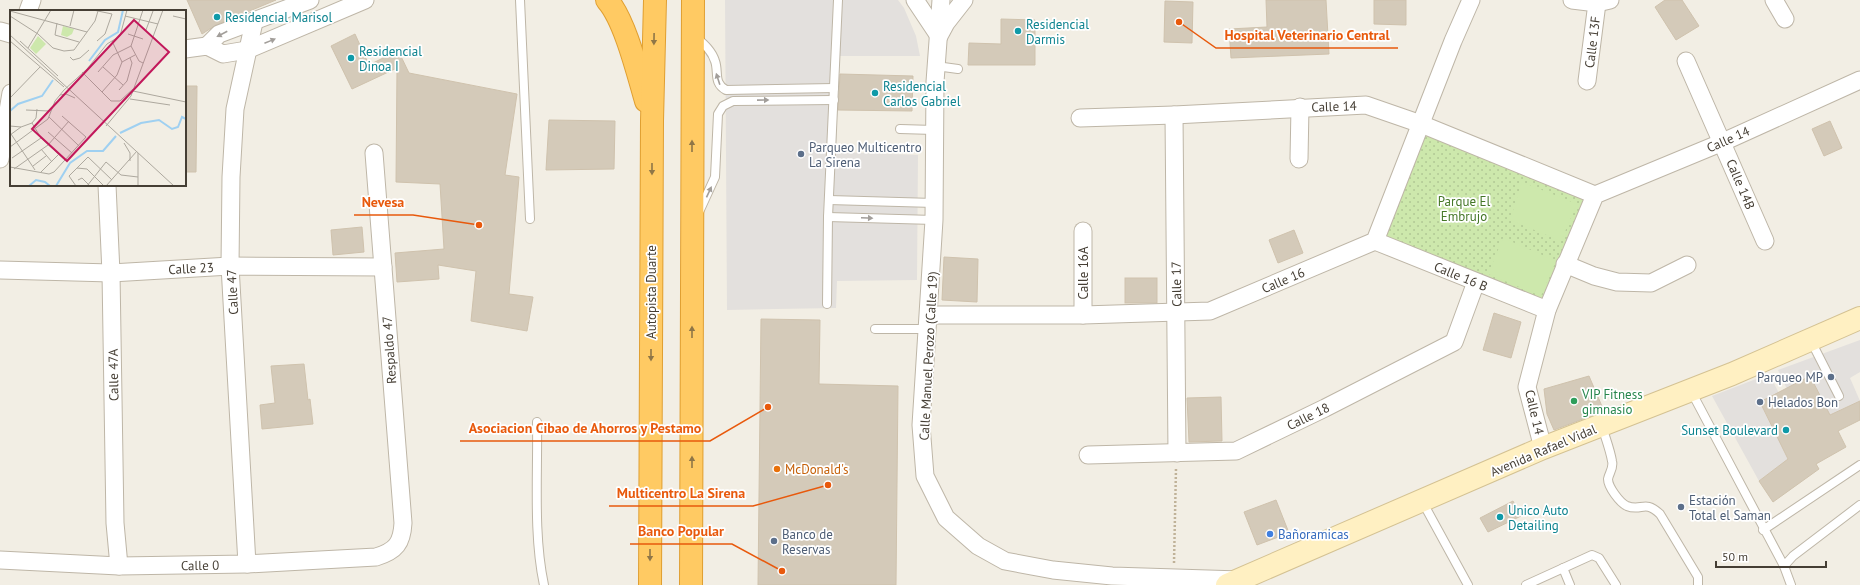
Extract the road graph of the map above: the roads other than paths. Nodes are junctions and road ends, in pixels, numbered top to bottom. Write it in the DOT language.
graph roads {
  1 [pos="32,0"];
  2 [pos="310,0"];
  3 [pos="365,0"];
  4 [pos="520,0"];
  5 [pos="607,0"];
  6 [pos="655,0"];
  7 [pos="693,0"];
  8 [pos="838,0"];
  9 [pos="915,0"];
  10 [pos="941,0"];
  11 [pos="964,0"];
  12 [pos="1471,0"];
  13 [pos="1572,0"];
  14 [pos="1774,0"];
  15 [pos="1604,2"];
  16 [pos="28,10"];
  17 [pos="1785,19"];
  18 [pos="254,22"];
  19 [pos="0,32"];
  20 [pos="692,33"];
  21 [pos="10,34"];
  22 [pos="939,36"];
  23 [pos="207,46"];
  24 [pos="186,49"];
  25 [pos="247,50"];
  26 [pos="1686,61"];
  27 [pos="936,66"];
  28 [pos="958,69"];
  29 [pos="1860,80"];
  30 [pos="1587,81"];
  31 [pos="834,88"];
  32 [pos="10,98"];
  33 [pos="834,100"];
  34 [pos="1300,107"];
  35 [pos="1174,115"];
  36 [pos="1080,118"];
  37 [pos="652,121"];
  38 [pos="1421,124"];
  39 [pos="900,129"];
  40 [pos="934,130"];
  41 [pos="1723,142"];
  42 [pos="0,153"];
  43 [pos="374,153"];
  44 [pos="0,159"];
  45 [pos="1299,159"];
  46 [pos="107,186"];
  47 [pos="1595,195"];
  48 [pos="829,200"];
  49 [pos="934,212"];
  50 [pos="828,217"];
  51 [pos="530,219"];
  52 [pos="692,228"];
  53 [pos="1083,232"];
  54 [pos="1375,241"];
  55 [pos="1765,241"];
  56 [pos="1565,264"];
  57 [pos="1687,265"];
  58 [pos="230,266"];
  59 [pos="383,266"];
  60 [pos="0,270"];
  61 [pos="111,273"];
  62 [pos="1476,282"];
  63 [pos="827,304"];
  64 [pos="1547,310"];
  65 [pos="1176,312"];
  66 [pos="1083,315"];
  67 [pos="1860,318"];
  68 [pos="929,322"];
  69 [pos="875,329"];
  70 [pos="1811,340"];
  71 [pos="1690,391"];
  72 [pos="1839,396"];
  73 [pos="537,422"];
  74 [pos="1602,425"];
  75 [pos="1543,448"];
  76 [pos="1176,454"];
  77 [pos="1088,455"];
  78 [pos="1860,465"];
  79 [pos="1422,502"];
  80 [pos="1860,505"];
  81 [pos="1763,530"];
  82 [pos="397,546"];
  83 [pos="0,560"];
  84 [pos="247,564"];
  85 [pos="119,566"];
  86 [pos="1784,566"];
  87 [pos="1563,568"];
  88 [pos="1233,583"];
  89 [pos="544,585"];
  90 [pos="650,585"];
  91 [pos="692,585"];
  92 [pos="1468,585"];
  93 [pos="1526,585"];
  94 [pos="1570,585"];
  95 [pos="1616,585"];
  96 [pos="1698,585"];
  97 [pos="1791,585"];
  1 -- 16 [label="street"];
  2 -- 18 [label="street"];
  25 -- 3 [label="street, one-way"];
  4 -- 51 [label="lane"];
  5 -- 37 [label="highway"];
  6 -- 37 [label="highway, Autopista Duarte, one-way"];
  7 -- 20 [label="highway"];
  8 -- 31 [label="lane"];
  9 -- 22 [label="street"];
  10 -- 22 [label="street, Calle Manuel Perozo (Calle 19)"];
  11 -- 22 [label="street"];
  12 -- 38 [label="street"];
  13 -- 15 [label="street"];
  14 -- 17 [label="street"];
  15 -- 30 [label="street, Calle 13F"];
  18 -- 23 [label="street, one-way"];
  18 -- 25 [label="street, Calle 47"];
  19 -- 21 [label="street"];
  31 -- 20 [label="lane, one-way"];
  52 -- 20 [label="highway, one-way"];
  22 -- 27 [label="street, Calle Manuel Perozo (Calle 19)"];
  23 -- 24 [label="street"];
  23 -- 25 [label="street"];
  25 -- 58 [label="street, Calle 47"];
  26 -- 41 [label="street, Calle 14B"];
  27 -- 28 [label="lane"];
  27 -- 40 [label="street, Calle Manuel Perozo (Calle 19)"];
  29 -- 41 [label="street, Calle 14"];
  31 -- 33 [label="lane"];
  32 -- 42 [label="street"];
  33 -- 48 [label="lane"];
  52 -- 33 [label="lane, one-way"];
  34 -- 35 [label="street, Calle 14"];
  34 -- 38 [label="street, Calle 14"];
  34 -- 45 [label="street"];
  35 -- 36 [label="street, Calle 14"];
  35 -- 65 [label="street, Calle 17"];
  37 -- 90 [label="highway, Autopista Duarte, one-way"];
  38 -- 47 [label="street, Calle 14"];
  38 -- 54 [label="street"];
  39 -- 40 [label="lane"];
  40 -- 49 [label="street, Calle Manuel Perozo (Calle 19)"];
  41 -- 47 [label="street, Calle 14"];
  41 -- 55 [label="street, Calle 14B"];
  42 -- 44 [label="street"];
  43 -- 59 [label="street, Respaldo 47"];
  46 -- 61 [label="street, Calle 47A"];
  47 -- 56 [label="street, Calle 14"];
  48 -- 49 [label="lane"];
  48 -- 50 [label="lane"];
  50 -- 49 [label="lane, one-way"];
  49 -- 68 [label="street, Calle Manuel Perozo (Calle 19)"];
  50 -- 63 [label="lane"];
  91 -- 52 [label="highway, one-way"];
  53 -- 66 [label="street, Calle 16A"];
  54 -- 62 [label="street, Calle 16 B"];
  54 -- 65 [label="street, Calle 16"];
  56 -- 57 [label="street"];
  56 -- 64 [label="street, Calle 14"];
  58 -- 59 [label="street, Calle 23"];
  58 -- 61 [label="street, Calle 23"];
  58 -- 84 [label="street, Calle 47"];
  59 -- 82 [label="street, Respaldo 47"];
  60 -- 61 [label="street, Calle 23"];
  61 -- 85 [label="street, Calle 47A"];
  62 -- 64 [label="street, Calle 16 B"];
  62 -- 76 [label="street, Calle 18"];
  64 -- 75 [label="street, Calle 14"];
  65 -- 66 [label="street, Calle 16"];
  65 -- 76 [label="street, Calle 17"];
  66 -- 68 [label="street, Calle 16"];
  67 -- 70 [label="main road, Avenida Rafael Vidal"];
  68 -- 69 [label="lane"];
  68 -- 88 [label="street, Calle Manuel Perozo (Calle 19)"];
  70 -- 71 [label="main road, Avenida Rafael Vidal"];
  70 -- 72 [label="lane"];
  71 -- 74 [label="main road, Avenida Rafael Vidal"];
  71 -- 81 [label="lane"];
  73 -- 89 [label="lane"];
  74 -- 75 [label="main road, Avenida Rafael Vidal"];
  74 -- 96 [label="lane"];
  75 -- 79 [label="main road, Avenida Rafael Vidal"];
  76 -- 77 [label="street, Calle 18"];
  78 -- 81 [label="lane"];
  79 -- 88 [label="main road, Avenida Rafael Vidal"];
  79 -- 92 [label="lane"];
  80 -- 86 [label="lane"];
  81 -- 86 [label="lane"];
  82 -- 84 [label="street, Calle 0"];
  83 -- 85 [label="street, Calle 0"];
  84 -- 85 [label="street, Calle 0"];
  86 -- 97 [label="lane"];
  87 -- 93 [label="lane"];
  87 -- 94 [label="lane"];
  87 -- 95 [label="lane"];
}
